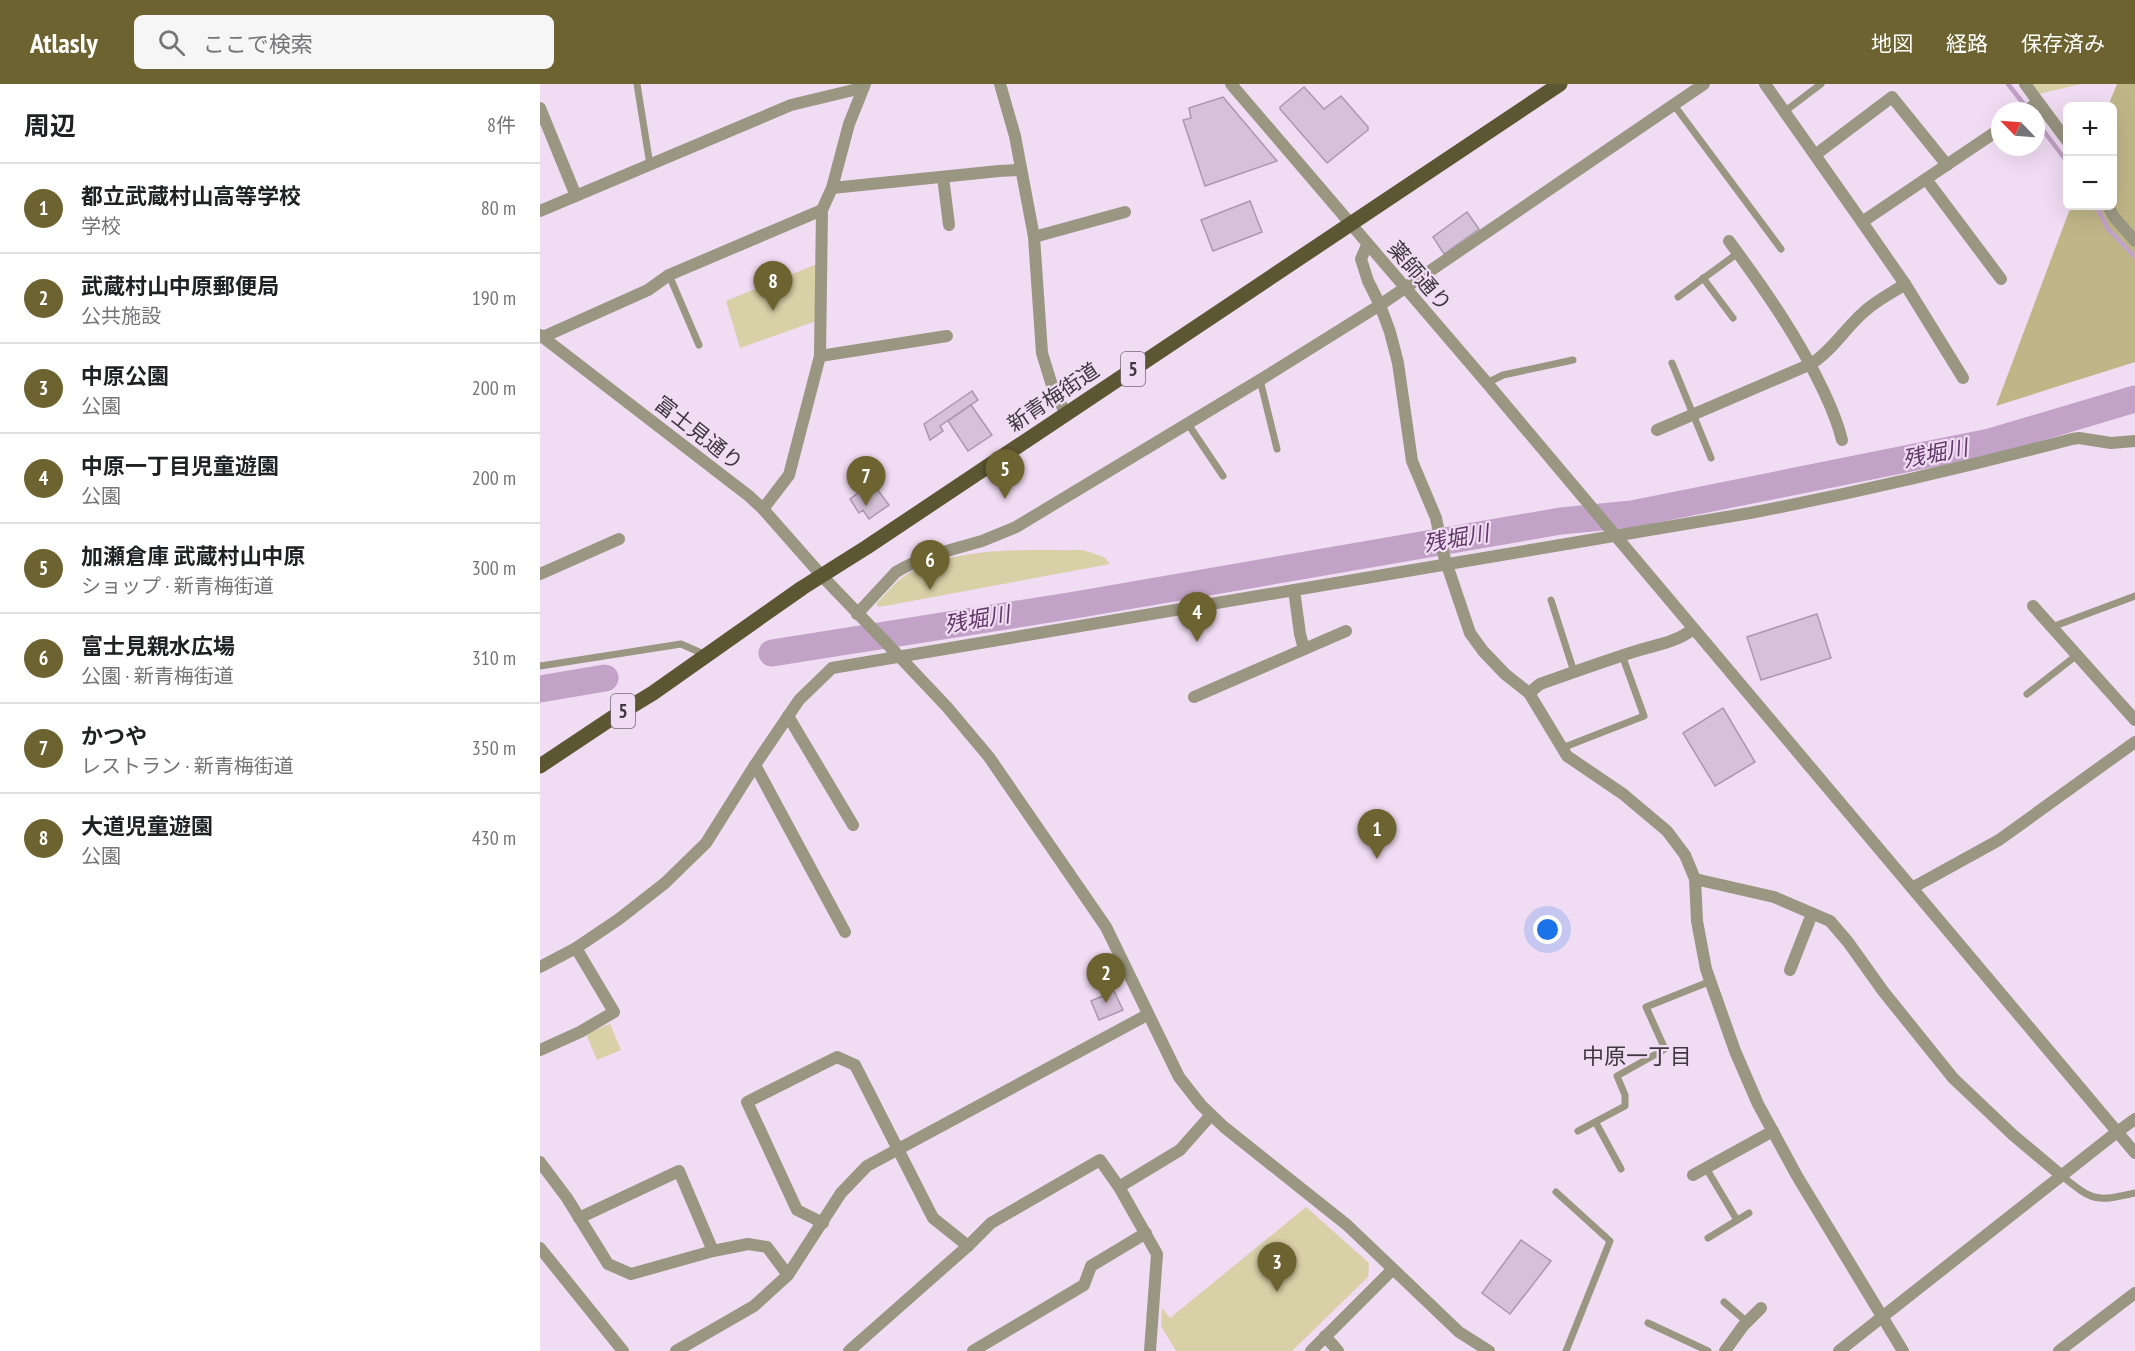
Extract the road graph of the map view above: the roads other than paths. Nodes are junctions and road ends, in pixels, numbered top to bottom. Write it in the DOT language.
graph roads {
  1 [pos="638,84"];
  2 [pos="1000,84"];
  3 [pos="1560,84"];
  4 [pos="1704,84"];
  5 [pos="1765,84"];
  6 [pos="1821,84"];
  7 [pos="2025,84"];
  8 [pos="864,86"];
  9 [pos="1236,87"];
  10 [pos="2038,102"];
  11 [pos="1674,105"];
  12 [pos="540,108"];
  13 [pos="2045,111"];
  14 [pos="1785,112"];
  15 [pos="1991,135"];
  16 [pos="2063,136"];
  17 [pos="1815,155"];
  18 [pos="650,165"];
  19 [pos="1947,165"];
  20 [pos="1020,170"];
  21 [pos="943,177"];
  22 [pos="1926,179"];
  23 [pos="832,188"];
  24 [pos="576,196"];
  25 [pos="822,210"];
  26 [pos="2110,210"];
  27 [pos="540,211"];
  28 [pos="1125,212"];
  29 [pos="1862,222"];
  30 [pos="1351,224"];
  31 [pos="949,225"];
  32 [pos="1034,237"];
  33 [pos="1729,241"];
  34 [pos="2135,241"];
  35 [pos="1367,245"];
  36 [pos="1781,249"];
  37 [pos="1738,253"];
  38 [pos="669,275"];
  39 [pos="1703,278"];
  40 [pos="2001,279"];
  41 [pos="1905,284"];
  42 [pos="1404,288"];
  43 [pos="1678,297"];
  44 [pos="1380,304"];
  45 [pos="1733,318"];
  46 [pos="541,336"];
  47 [pos="947,336"];
  48 [pos="699,345"];
  49 [pos="820,356"];
  50 [pos="1573,360"];
  51 [pos="1672,363"];
  52 [pos="1811,364"];
  53 [pos="1963,378"];
  54 [pos="1260,380"];
  55 [pos="1487,383"];
  56 [pos="1066,413"];
  57 [pos="1693,415"];
  58 [pos="1188,424"];
  59 [pos="1657,430"];
  60 [pos="1842,440"];
  61 [pos="2135,441"];
  62 [pos="1277,449"];
  63 [pos="1711,458"];
  64 [pos="1222,476"];
  65 [pos="764,509"];
  66 [pos="1613,533"];
  67 [pos="619,538"];
  68 [pos="1445,560"];
  69 [pos="540,573"];
  70 [pos="822,576"];
  71 [pos="1294,590"];
  72 [pos="2135,596"];
  73 [pos="1551,600"];
  74 [pos="2033,606"];
  75 [pos="858,615"];
  76 [pos="2052,627"];
  77 [pos="1693,628"];
  78 [pos="1347,631"];
  79 [pos="1304,649"];
  80 [pos="897,654"];
  81 [pos="706,655"];
  82 [pos="2077,655"];
  83 [pos="1622,656"];
  84 [pos="540,666"];
  85 [pos="1574,672"];
  86 [pos="1529,693"];
  87 [pos="2026,694"];
  88 [pos="1194,697"];
  89 [pos="788,716"];
  90 [pos="2135,720"];
  91 [pos="2135,742"];
  92 [pos="1562,748"];
  93 [pos="755,765"];
  94 [pos="540,766"];
  95 [pos="853,825"];
  96 [pos="1695,879"];
  97 [pos="1912,888"];
  98 [pos="1812,914"];
  99 [pos="845,932"];
  100 [pos="576,948"];
  101 [pos="540,967"];
  102 [pos="1790,970"];
  103 [pos="1711,981"];
  104 [pos="1147,1015"];
  105 [pos="540,1050"];
  106 [pos="1211,1115"];
  107 [pos="2135,1119"];
  108 [pos="1596,1123"];
  109 [pos="1578,1131"];
  110 [pos="1773,1131"];
  111 [pos="2117,1132"];
  112 [pos="897,1149"];
  113 [pos="2135,1153"];
  114 [pos="540,1162"];
  115 [pos="1706,1168"];
  116 [pos="1621,1169"];
  117 [pos="1694,1175"];
  118 [pos="2062,1176"];
  119 [pos="1119,1187"];
  120 [pos="1556,1192"];
  121 [pos="2135,1193"];
  122 [pos="1749,1213"];
  123 [pos="579,1218"];
  124 [pos="1737,1220"];
  125 [pos="823,1222"];
  126 [pos="1146,1233"];
  127 [pos="1708,1238"];
  128 [pos="968,1246"];
  129 [pos="540,1248"];
  130 [pos="713,1251"];
  131 [pos="1392,1270"];
  132 [pos="788,1275"];
  133 [pos="2135,1293"];
  134 [pos="1724,1302"];
  135 [pos="1761,1308"];
  136 [pos="1882,1317"];
  137 [pos="1747,1322"];
  138 [pos="1647,1323"];
  139 [pos="1325,1336"];
  140 [pos="623,1351"];
  141 [pos="676,1351"];
  142 [pos="849,1351"];
  143 [pos="973,1351"];
  144 [pos="1150,1351"];
  145 [pos="1311,1351"];
  146 [pos="1338,1351"];
  147 [pos="1489,1351"];
  148 [pos="1566,1351"];
  149 [pos="1708,1351"];
  150 [pos="1725,1351"];
  151 [pos="1839,1351"];
  152 [pos="1903,1351"];
  153 [pos="2059,1351"];
  1 -- 18 [label="lane"];
  2 -- 20 [label="street"];
  3 -- 30 [label="main road, 新青梅街道 / 5"];
  4 -- 11 [label="street"];
  5 -- 14 [label="street"];
  6 -- 14 [label="lane"];
  7 -- 10 [label="street"];
  8 -- 18 [label="street"];
  8 -- 23 [label="street"];
  9 -- 30 [label="street, 薬師通り"];
  11 -- 36 [label="lane"];
  11 -- 42 [label="street"];
  12 -- 24 [label="street"];
  13 -- 16 [label="street"];
  14 -- 17 [label="street"];
  15 -- 19 [label="street"];
  17 -- 19 [label="street"];
  17 -- 29 [label="street"];
  18 -- 24 [label="street"];
  19 -- 22 [label="street"];
  20 -- 21 [label="street"];
  20 -- 32 [label="street"];
  21 -- 23 [label="street"];
  21 -- 31 [label="street"];
  22 -- 29 [label="street"];
  22 -- 40 [label="street"];
  23 -- 25 [label="street"];
  24 -- 27 [label="street"];
  25 -- 38 [label="street"];
  25 -- 49 [label="street"];
  26 -- 34 [label="street"];
  28 -- 32 [label="street"];
  29 -- 41 [label="street"];
  30 -- 35 [label="street, 薬師通り"];
  30 -- 56 [label="main road, 新青梅街道 / 5"];
  32 -- 56 [label="street"];
  33 -- 37 [label="street"];
  35 -- 42 [label="street, 薬師通り"];
  35 -- 44 [label="street"];
  37 -- 39 [label="lane"];
  37 -- 52 [label="street"];
  38 -- 46 [label="street"];
  38 -- 48 [label="lane"];
  39 -- 43 [label="lane"];
  39 -- 45 [label="lane"];
  41 -- 52 [label="street"];
  41 -- 53 [label="street"];
  42 -- 44 [label="street"];
  42 -- 55 [label="street, 薬師通り"];
  44 -- 54 [label="street"];
  44 -- 68 [label="street"];
  46 -- 65 [label="street, 富士見通り"];
  47 -- 49 [label="street"];
  49 -- 65 [label="street"];
  50 -- 55 [label="lane"];
  51 -- 57 [label="lane"];
  52 -- 57 [label="street"];
  52 -- 60 [label="street"];
  54 -- 58 [label="street"];
  54 -- 62 [label="lane"];
  55 -- 66 [label="street, 薬師通り"];
  56 -- 70 [label="main road, 新青梅街道 / 5"];
  57 -- 59 [label="street"];
  57 -- 63 [label="lane"];
  58 -- 64 [label="lane"];
  58 -- 75 [label="street"];
  61 -- 66 [label="street"];
  65 -- 70 [label="street, 富士見通り"];
  66 -- 68 [label="street"];
  66 -- 77 [label="street, 薬師通り"];
  67 -- 69 [label="street"];
  68 -- 71 [label="street"];
  68 -- 86 [label="street"];
  70 -- 75 [label="street, 富士見通り"];
  70 -- 81 [label="main road, 新青梅街道 / 5"];
  71 -- 79 [label="street"];
  71 -- 80 [label="street"];
  72 -- 76 [label="lane"];
  73 -- 85 [label="lane"];
  74 -- 76 [label="street"];
  75 -- 80 [label="street, 富士見通り"];
  76 -- 82 [label="street"];
  77 -- 83 [label="street"];
  77 -- 97 [label="street, 薬師通り"];
  78 -- 79 [label="street"];
  79 -- 88 [label="street"];
  80 -- 89 [label="street"];
  80 -- 104 [label="street, 富士見通り"];
  81 -- 84 [label="lane"];
  81 -- 94 [label="main road, 新青梅街道 / 5"];
  82 -- 87 [label="lane"];
  82 -- 90 [label="street"];
  83 -- 85 [label="street"];
  83 -- 92 [label="lane"];
  85 -- 86 [label="street"];
  86 -- 92 [label="street"];
  89 -- 93 [label="street"];
  89 -- 95 [label="street"];
  91 -- 97 [label="street"];
  92 -- 96 [label="street"];
  93 -- 99 [label="street"];
  93 -- 100 [label="street"];
  96 -- 98 [label="street"];
  96 -- 103 [label="street"];
  97 -- 111 [label="street, 薬師通り"];
  98 -- 102 [label="street"];
  98 -- 118 [label="street"];
  100 -- 101 [label="street"];
  100 -- 105 [label="street"];
  103 -- 108 [label="lane"];
  103 -- 110 [label="street"];
  104 -- 106 [label="street, 富士見通り"];
  104 -- 112 [label="street"];
  106 -- 119 [label="street"];
  106 -- 131 [label="street, 富士見通り"];
  107 -- 111 [label="street"];
  108 -- 109 [label="lane"];
  108 -- 116 [label="lane"];
  110 -- 115 [label="street"];
  110 -- 136 [label="street"];
  111 -- 113 [label="street, 薬師通り"];
  111 -- 118 [label="street"];
  112 -- 125 [label="street"];
  112 -- 125 [label="street"];
  112 -- 128 [label="street"];
  114 -- 123 [label="street"];
  115 -- 117 [label="street"];
  115 -- 124 [label="lane"];
  118 -- 121 [label="lane"];
  118 -- 136 [label="street"];
  119 -- 126 [label="street"];
  119 -- 128 [label="street"];
  120 -- 148 [label="lane"];
  122 -- 124 [label="lane"];
  123 -- 130 [label="street"];
  123 -- 130 [label="street"];
  124 -- 127 [label="lane"];
  125 -- 132 [label="street"];
  126 -- 143 [label="street"];
  126 -- 144 [label="street"];
  128 -- 142 [label="street"];
  129 -- 140 [label="street"];
  130 -- 132 [label="street"];
  131 -- 139 [label="street"];
  131 -- 147 [label="street, 富士見通り"];
  132 -- 141 [label="street"];
  133 -- 153 [label="street"];
  134 -- 137 [label="lane"];
  135 -- 137 [label="street"];
  136 -- 151 [label="street"];
  136 -- 152 [label="street"];
  137 -- 150 [label="street"];
  138 -- 149 [label="lane"];
  139 -- 145 [label="street"];
  139 -- 146 [label="street"];
}
